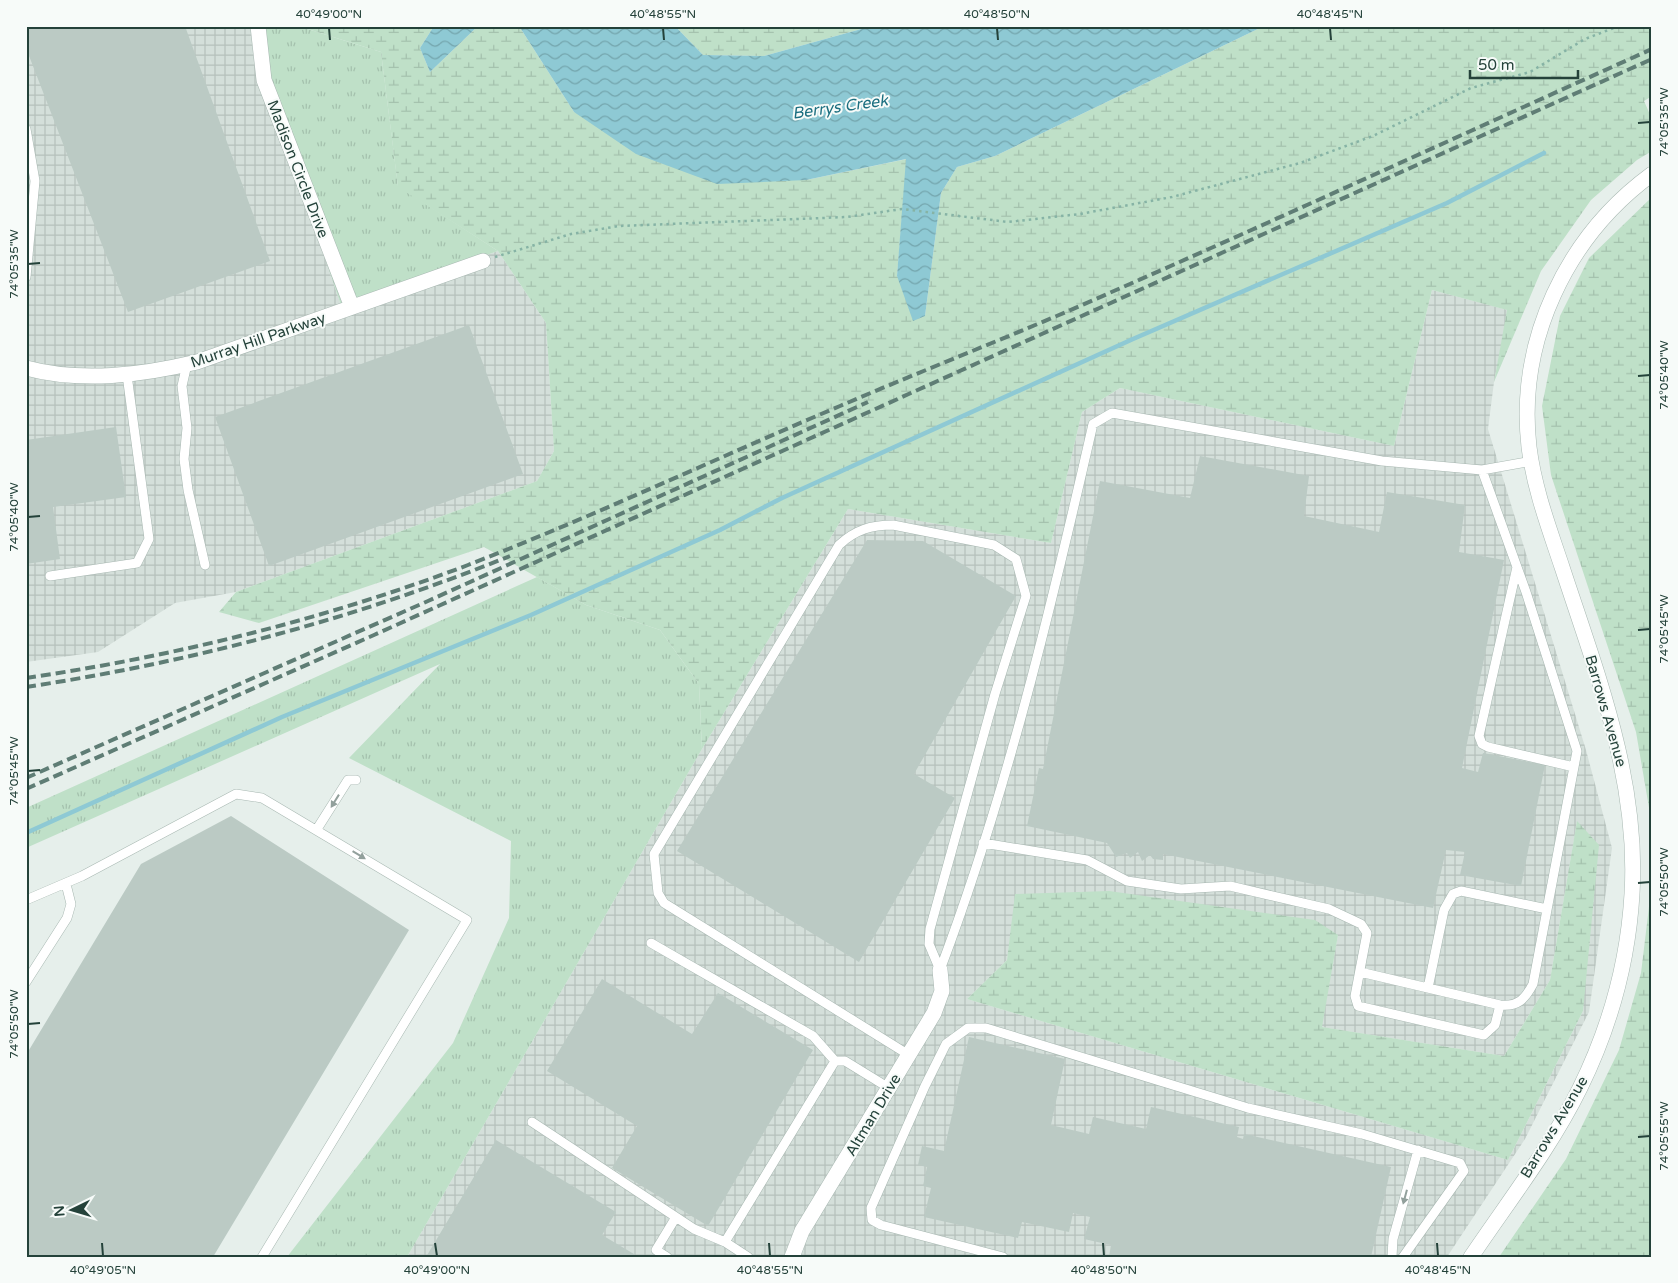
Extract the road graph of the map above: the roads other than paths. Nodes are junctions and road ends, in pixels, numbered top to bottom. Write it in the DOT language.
graph roads {
  1 [pos="258,26"];
  2 [pos="26,129"];
  3 [pos="1652,174"];
  4 [pos="483,261"];
  5 [pos="26,277"];
  6 [pos="352,307"];
  7 [pos="187,364"];
  8 [pos="26,368"];
  9 [pos="127,375"];
  10 [pos="1532,461"];
  11 [pos="1482,470"];
  12 [pos="205,564"];
  13 [pos="1517,566"];
  14 [pos="50,576"];
  15 [pos="1574,767"];
  16 [pos="356,780"];
  17 [pos="317,829"];
  18 [pos="983,843"];
  19 [pos="66,884"];
  20 [pos="26,900"];
  21 [pos="1548,909"];
  22 [pos="651,943"];
  23 [pos="940,970"];
  24 [pos="1360,972"];
  25 [pos="26,982"];
  26 [pos="1428,988"];
  27 [pos="1500,1005"];
  28 [pos="909,1055"];
  29 [pos="835,1061"];
  30 [pos="889,1088"];
  31 [pos="532,1122"];
  32 [pos="1418,1150"];
  33 [pos="676,1217"];
  34 [pos="725,1242"];
  35 [pos="262,1257"];
  36 [pos="667,1257"];
  37 [pos="748,1257"];
  38 [pos="792,1257"];
  39 [pos="1003,1257"];
  40 [pos="1392,1257"];
  41 [pos="1403,1257"];
  42 [pos="1471,1257"];
  1 -- 6 [label="street, Madison Circle Drive"];
  2 -- 5 [label="lane"];
  3 -- 10 [label="street, Barrows Avenue"];
  4 -- 6 [label="street, Murray Hill Parkway"];
  6 -- 7 [label="street, Murray Hill Parkway"];
  7 -- 9 [label="street, Murray Hill Parkway"];
  7 -- 12 [label="lane"];
  8 -- 9 [label="street, Murray Hill Parkway"];
  9 -- 14 [label="lane"];
  10 -- 11 [label="lane"];
  10 -- 42 [label="street, Barrows Avenue"];
  11 -- 13 [label="lane"];
  11 -- 18 [label="lane"];
  13 -- 15 [label="lane"];
  13 -- 15 [label="lane"];
  15 -- 21 [label="lane"];
  16 -- 17 [label="lane, one-way"];
  17 -- 19 [label="lane"];
  17 -- 35 [label="lane, one-way"];
  18 -- 23 [label="lane"];
  18 -- 24 [label="lane"];
  19 -- 20 [label="lane"];
  19 -- 25 [label="lane"];
  21 -- 26 [label="lane"];
  21 -- 27 [label="lane"];
  22 -- 29 [label="lane"];
  23 -- 28 [label="street, Altman Drive"];
  23 -- 28 [label="lane"];
  24 -- 26 [label="lane"];
  24 -- 27 [label="lane"];
  26 -- 27 [label="lane"];
  28 -- 30 [label="street, Altman Drive"];
  29 -- 30 [label="lane"];
  29 -- 34 [label="lane"];
  30 -- 38 [label="street, Altman Drive"];
  31 -- 33 [label="lane"];
  32 -- 39 [label="lane"];
  32 -- 40 [label="lane, one-way"];
  32 -- 41 [label="lane"];
  33 -- 34 [label="lane"];
  33 -- 36 [label="lane"];
  34 -- 37 [label="lane"];
}
